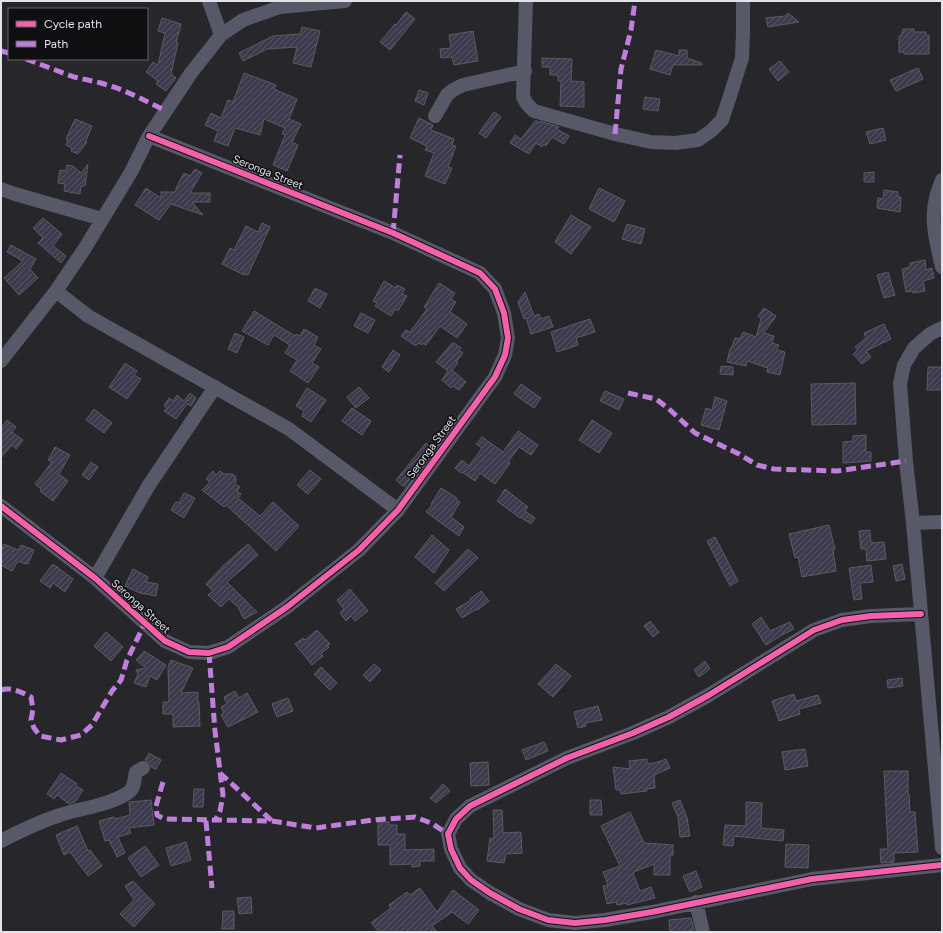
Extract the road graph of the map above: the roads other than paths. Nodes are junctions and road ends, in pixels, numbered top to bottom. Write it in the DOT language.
graph roads {
  1 [pos="209,1"];
  2 [pos="260,1"];
  3 [pos="345,1"];
  4 [pos="526,1"];
  5 [pos="743,1"];
  6 [pos="243,20"];
  7 [pos="221,35"];
  8 [pos="525,70"];
  9 [pos="435,116"];
  10 [pos="149,136"];
  11 [pos="942,180"];
  12 [pos="1,188"];
  13 [pos="102,219"];
  14 [pos="942,267"];
  15 [pos="56,292"];
  16 [pos="942,328"];
  17 [pos="1,361"];
  18 [pos="215,388"];
  19 [pos="1,506"];
  20 [pos="398,510"];
  21 [pos="942,522"];
  22 [pos="913,523"];
  23 [pos="95,578"];
  24 [pos="920,614"];
  25 [pos="143,768"];
  26 [pos="1,841"];
  27 [pos="942,848"];
  28 [pos="942,865"];
  29 [pos="696,902"];
  30 [pos="703,932"];
  1 -- 7 [label="street"];
  2 -- 6 [label="street"];
  3 -- 6 [label="street"];
  4 -- 8 [label="street"];
  5 -- 8 [label="street"];
  6 -- 7 [label="street"];
  7 -- 10 [label="street"];
  8 -- 9 [label="street"];
  10 -- 13 [label="street"];
  10 -- 20 [label="street, Seronga Street"];
  11 -- 14 [label="street"];
  12 -- 13 [label="street"];
  13 -- 15 [label="street"];
  15 -- 17 [label="street"];
  15 -- 18 [label="street"];
  16 -- 22 [label="street"];
  18 -- 20 [label="street"];
  18 -- 23 [label="street"];
  19 -- 23 [label="street, Seronga Street"];
  20 -- 23 [label="street, Seronga Street"];
  21 -- 22 [label="street"];
  22 -- 24 [label="street"];
  24 -- 27 [label="street"];
  24 -- 29 [label="street"];
  25 -- 26 [label="street"];
  28 -- 29 [label="street"];
  29 -- 30 [label="street"];
}
